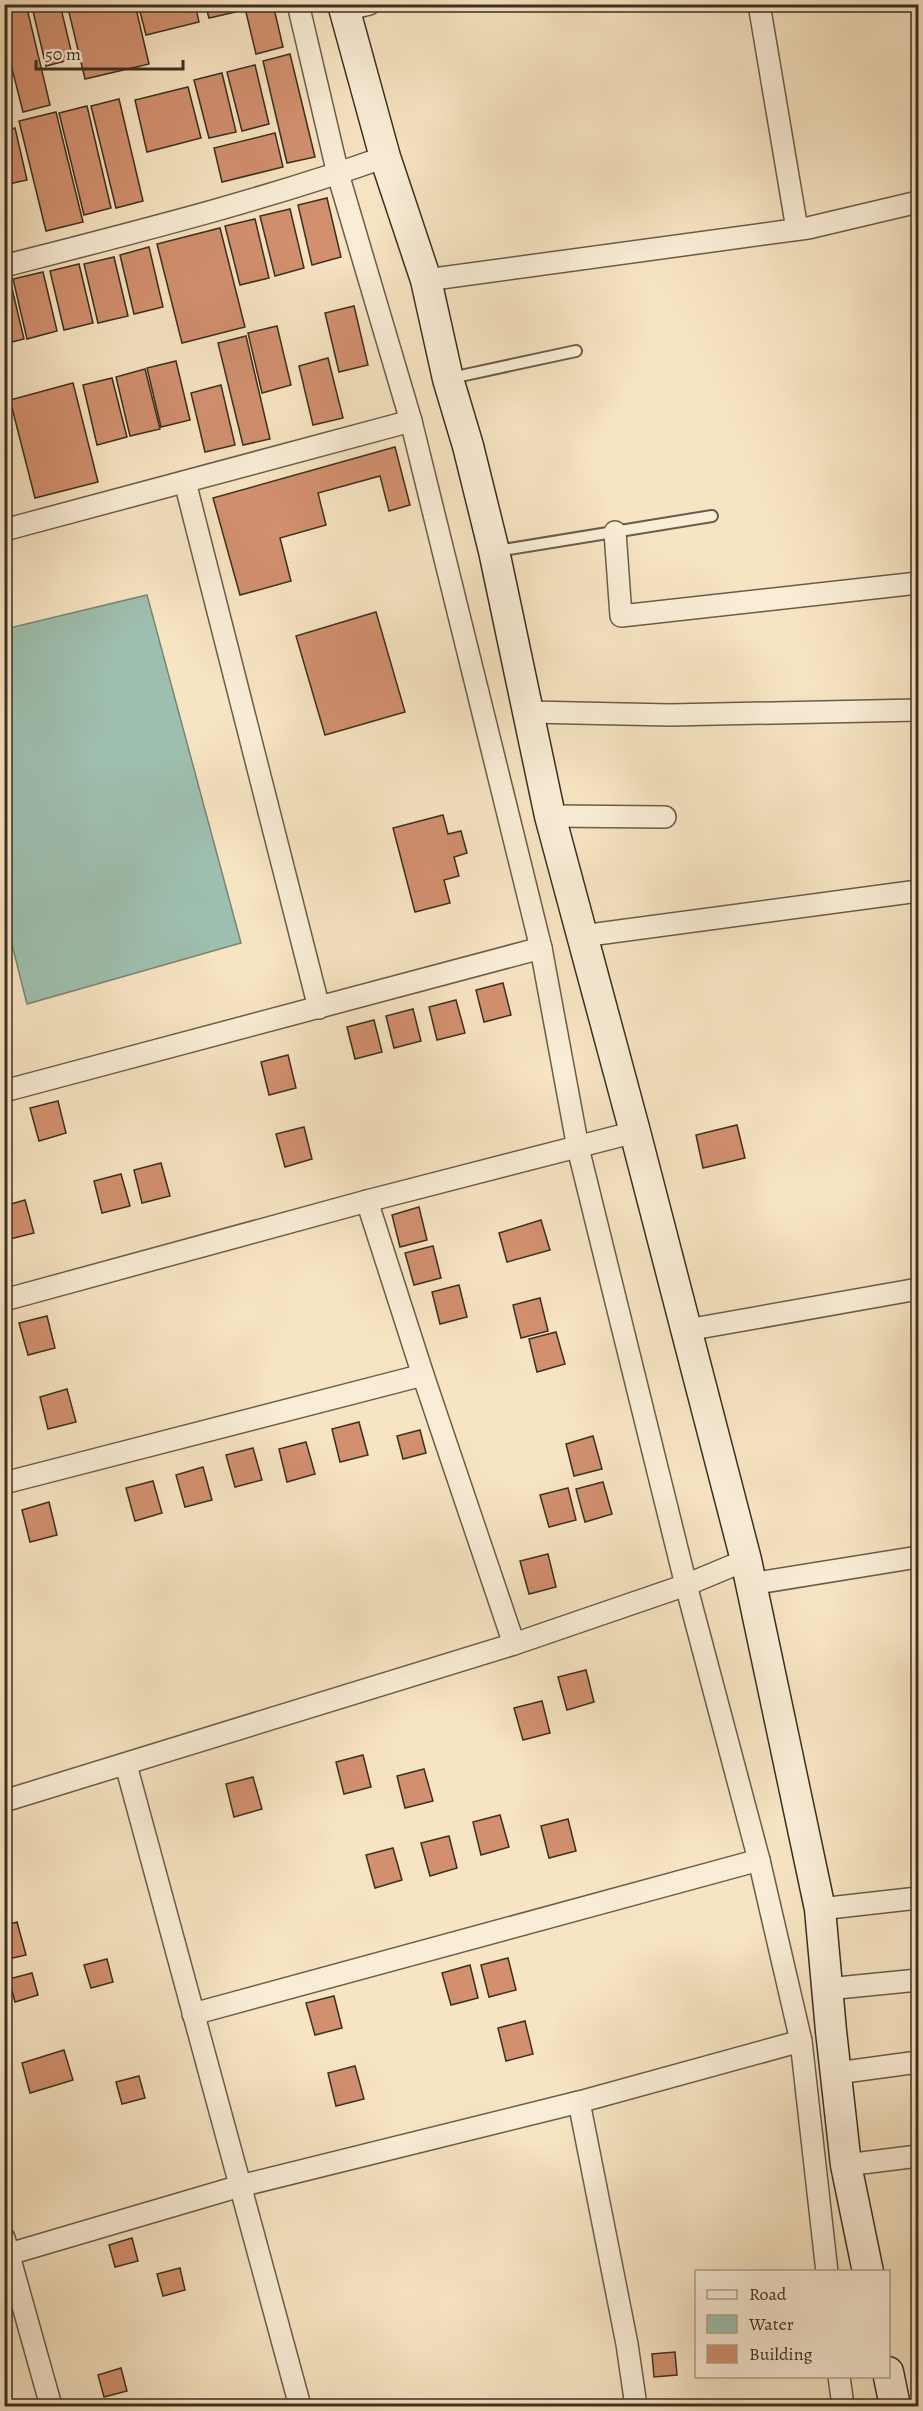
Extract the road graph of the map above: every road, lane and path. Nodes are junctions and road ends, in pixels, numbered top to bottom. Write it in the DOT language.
graph roads {
  1 [pos="298,4"];
  2 [pos="759,4"];
  3 [pos="352,6"];
  4 [pos="385,157"];
  5 [pos="338,174"];
  6 [pos="918,202"];
  7 [pos="797,229"];
  8 [pos="4,266"];
  9 [pos="426,280"];
  10 [pos="576,351"];
  11 [pos="448,379"];
  12 [pos="411,421"];
  13 [pos="185,482"];
  14 [pos="712,516"];
  15 [pos="4,530"];
  16 [pos="615,532"];
  17 [pos="494,551"];
  18 [pos="918,583"];
  19 [pos="918,710"];
  20 [pos="529,712"];
  21 [pos="550,816"];
  22 [pos="664,817"];
  23 [pos="918,891"];
  24 [pos="582,936"];
  25 [pos="541,948"];
  26 [pos="319,1008"];
  27 [pos="4,1091"];
  28 [pos="635,1132"];
  29 [pos="578,1148"];
  30 [pos="367,1201"];
  31 [pos="918,1289"];
  32 [pos="4,1300"];
  33 [pos="687,1330"];
  34 [pos="423,1375"];
  35 [pos="4,1483"];
  36 [pos="918,1557"];
  37 [pos="748,1572"];
  38 [pos="686,1585"];
  39 [pos="513,1644"];
  40 [pos="126,1765"];
  41 [pos="4,1802"];
  42 [pos="759,1860"];
  43 [pos="918,1898"];
  44 [pos="820,1909"];
  45 [pos="918,1980"];
  46 [pos="827,1989"];
  47 [pos="193,2014"];
  48 [pos="801,2041"];
  49 [pos="918,2062"];
  50 [pos="837,2073"];
  51 [pos="579,2102"];
  52 [pos="918,2156"];
  53 [pos="846,2165"];
  54 [pos="240,2186"];
  55 [pos="7,2246"];
  56 [pos="827,2270"];
  57 [pos="868,2270"];
  58 [pos="839,2378"];
  59 [pos="889,2378"];
  60 [pos="51,2406"];
  61 [pos="300,2406"];
  62 [pos="636,2406"];
  63 [pos="843,2406"];
  64 [pos="896,2406"];
  1 -- 5 [label="street"];
  2 -- 7 [label="street"];
  3 -- 4 [label="street"];
  4 -- 5 [label="street"];
  4 -- 9 [label="street"];
  5 -- 8 [label="street"];
  5 -- 12 [label="street"];
  6 -- 7 [label="street"];
  7 -- 9 [label="street"];
  9 -- 11 [label="street"];
  10 -- 11 [label="lane"];
  11 -- 17 [label="street"];
  12 -- 13 [label="street"];
  12 -- 25 [label="street"];
  13 -- 15 [label="street"];
  13 -- 26 [label="street"];
  14 -- 16 [label="lane"];
  16 -- 17 [label="lane"];
  16 -- 18 [label="street"];
  17 -- 20 [label="street"];
  19 -- 20 [label="street"];
  20 -- 21 [label="street"];
  21 -- 22 [label="street"];
  21 -- 24 [label="street"];
  23 -- 24 [label="street"];
  24 -- 28 [label="street"];
  25 -- 26 [label="street"];
  25 -- 29 [label="street"];
  26 -- 27 [label="street"];
  28 -- 29 [label="street"];
  28 -- 33 [label="street"];
  29 -- 30 [label="street"];
  29 -- 38 [label="street"];
  30 -- 32 [label="street"];
  30 -- 34 [label="street"];
  31 -- 33 [label="street"];
  33 -- 37 [label="street"];
  34 -- 35 [label="street"];
  34 -- 39 [label="street"];
  36 -- 37 [label="street"];
  37 -- 38 [label="street"];
  37 -- 44 [label="street"];
  38 -- 39 [label="street"];
  38 -- 42 [label="street"];
  39 -- 40 [label="street"];
  40 -- 41 [label="street"];
  40 -- 47 [label="street"];
  42 -- 47 [label="street"];
  42 -- 48 [label="street"];
  43 -- 44 [label="street"];
  44 -- 46 [label="street"];
  45 -- 46 [label="street"];
  46 -- 50 [label="street"];
  47 -- 54 [label="street"];
  48 -- 51 [label="street"];
  48 -- 56 [label="street"];
  49 -- 50 [label="street"];
  50 -- 53 [label="street"];
  51 -- 54 [label="street"];
  51 -- 62 [label="street"];
  52 -- 53 [label="street"];
  53 -- 57 [label="street"];
  54 -- 55 [label="street"];
  54 -- 61 [label="street"];
  55 -- 60 [label="street"];
  58 -- 63 [label="street"];
  59 -- 64 [label="street"];
}
